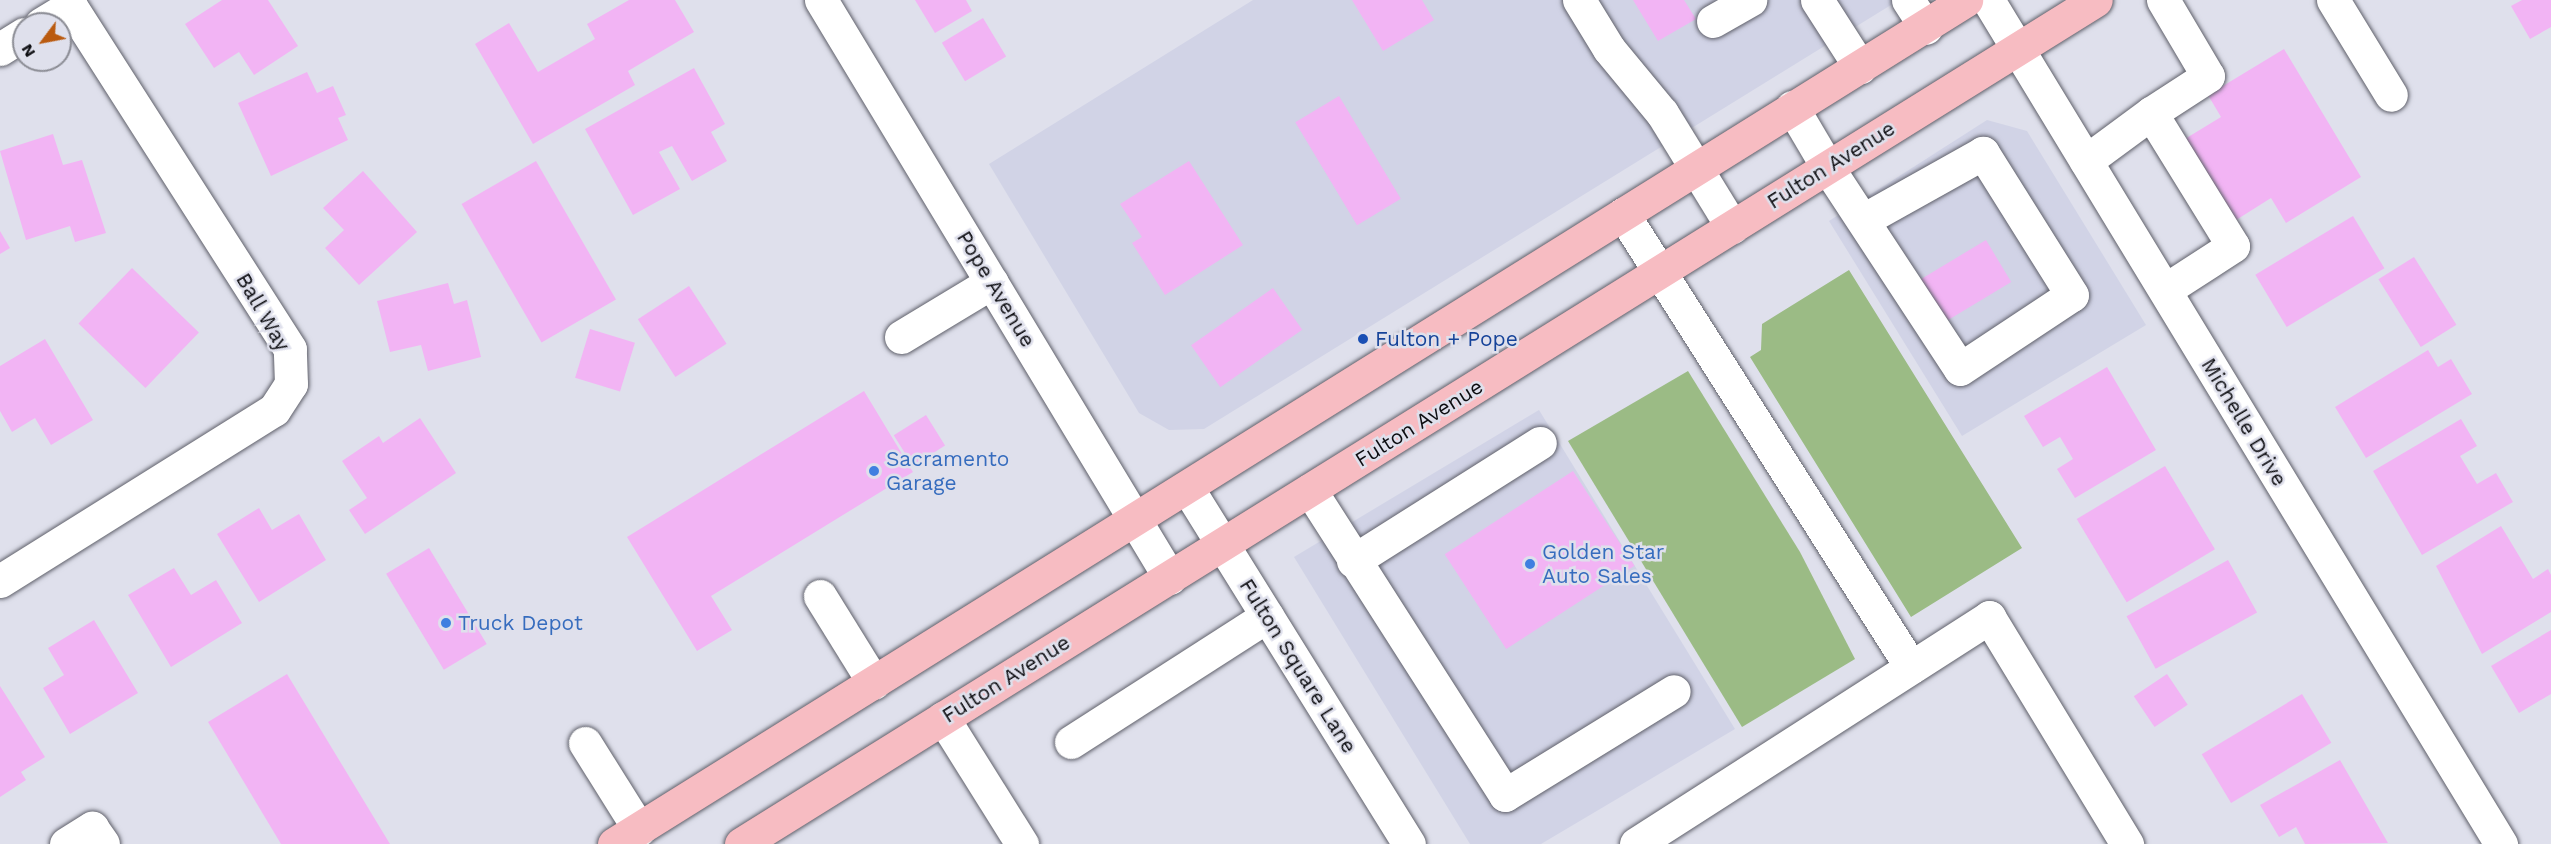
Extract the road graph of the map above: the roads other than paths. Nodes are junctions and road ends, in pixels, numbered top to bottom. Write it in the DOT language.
graph roads {
  1 [pos="822,0"];
  2 [pos="1579,0"];
  3 [pos="1750,0"];
  4 [pos="1817,0"];
  5 [pos="1908,0"];
  6 [pos="1966,0"];
  7 [pos="1988,0"];
  8 [pos="2096,0"];
  9 [pos="2163,0"];
  10 [pos="2333,0"];
  11 [pos="60,12"];
  12 [pos="1713,21"];
  13 [pos="1926,28"];
  14 [pos="2019,48"];
  15 [pos="1860,67"];
  16 [pos="2391,95"];
  17 [pos="1792,108"];
  18 [pos="2151,113"];
  19 [pos="2086,161"];
  20 [pos="1697,167"];
  21 [pos="1828,168"];
  22 [pos="1623,214"];
  23 [pos="1863,220"];
  24 [pos="1732,226"];
  25 [pos="1658,273"];
  26 [pos="992,282"];
  27 [pos="2165,290"];
  28 [pos="901,337"];
  29 [pos="1540,443"];
  30 [pos="1188,489"];
  31 [pos="1310,490"];
  32 [pos="1137,521"];
  33 [pos="1223,545"];
  34 [pos="1353,561"];
  35 [pos="1170,578"];
  36 [pos="0,581"];
  37 [pos="820,596"];
  38 [pos="1267,616"];
  39 [pos="1911,667"];
  40 [pos="874,683"];
  41 [pos="1674,691"];
  42 [pos="943,718"];
  43 [pos="1071,742"];
  44 [pos="585,743"];
  45 [pos="626,836"];
  46 [pos="752,841"];
  47 [pos="66,844"];
  48 [pos="103,844"];
  49 [pos="1022,844"];
  50 [pos="1409,844"];
  51 [pos="1636,844"];
  52 [pos="2127,844"];
  53 [pos="2501,844"];
  1 -- 26 [label="street, Pope Avenue"];
  2 -- 20 [label="street"];
  3 -- 12 [label="street"];
  4 -- 15 [label="street"];
  5 -- 13 [label="street"];
  6 -- 13 [label="main road"];
  7 -- 14 [label="street, Michelle Drive"];
  8 -- 14 [label="main road, Fulton Avenue"];
  9 -- 18 [label="street"];
  10 -- 16 [label="street"];
  11 -- 36 [label="street, Ball Way"];
  13 -- 15 [label="main road"];
  14 -- 19 [label="street, Michelle Drive"];
  14 -- 21 [label="main road, Fulton Avenue"];
  15 -- 17 [label="main road"];
  17 -- 20 [label="main road"];
  17 -- 21 [label="street"];
  18 -- 19 [label="street"];
  18 -- 27 [label="street"];
  19 -- 27 [label="street, Michelle Drive"];
  20 -- 22 [label="main road"];
  20 -- 24 [label="street"];
  21 -- 23 [label="street"];
  21 -- 24 [label="main road, Fulton Avenue"];
  22 -- 25 [label="street"];
  22 -- 30 [label="main road"];
  23 -- 23 [label="street"];
  24 -- 25 [label="main road, Fulton Avenue"];
  25 -- 31 [label="main road, Fulton Avenue"];
  25 -- 39 [label="street"];
  26 -- 28 [label="street"];
  26 -- 32 [label="street, Pope Avenue"];
  27 -- 53 [label="street, Michelle Drive"];
  29 -- 34 [label="street"];
  30 -- 32 [label="main road"];
  30 -- 33 [label="street, Fulton Square Lane"];
  31 -- 33 [label="main road, Fulton Avenue"];
  31 -- 34 [label="street"];
  32 -- 35 [label="street, Pope Avenue"];
  32 -- 40 [label="main road"];
  33 -- 35 [label="main road, Fulton Avenue"];
  33 -- 38 [label="street, Fulton Square Lane"];
  34 -- 41 [label="street"];
  35 -- 42 [label="main road, Fulton Avenue"];
  37 -- 40 [label="street"];
  38 -- 43 [label="street"];
  38 -- 50 [label="street, Fulton Square Lane"];
  39 -- 51 [label="street"];
  39 -- 52 [label="street"];
  40 -- 45 [label="main road"];
  42 -- 46 [label="main road, Fulton Avenue"];
  42 -- 49 [label="street"];
  44 -- 45 [label="street"];
  47 -- 48 [label="street"];
}
